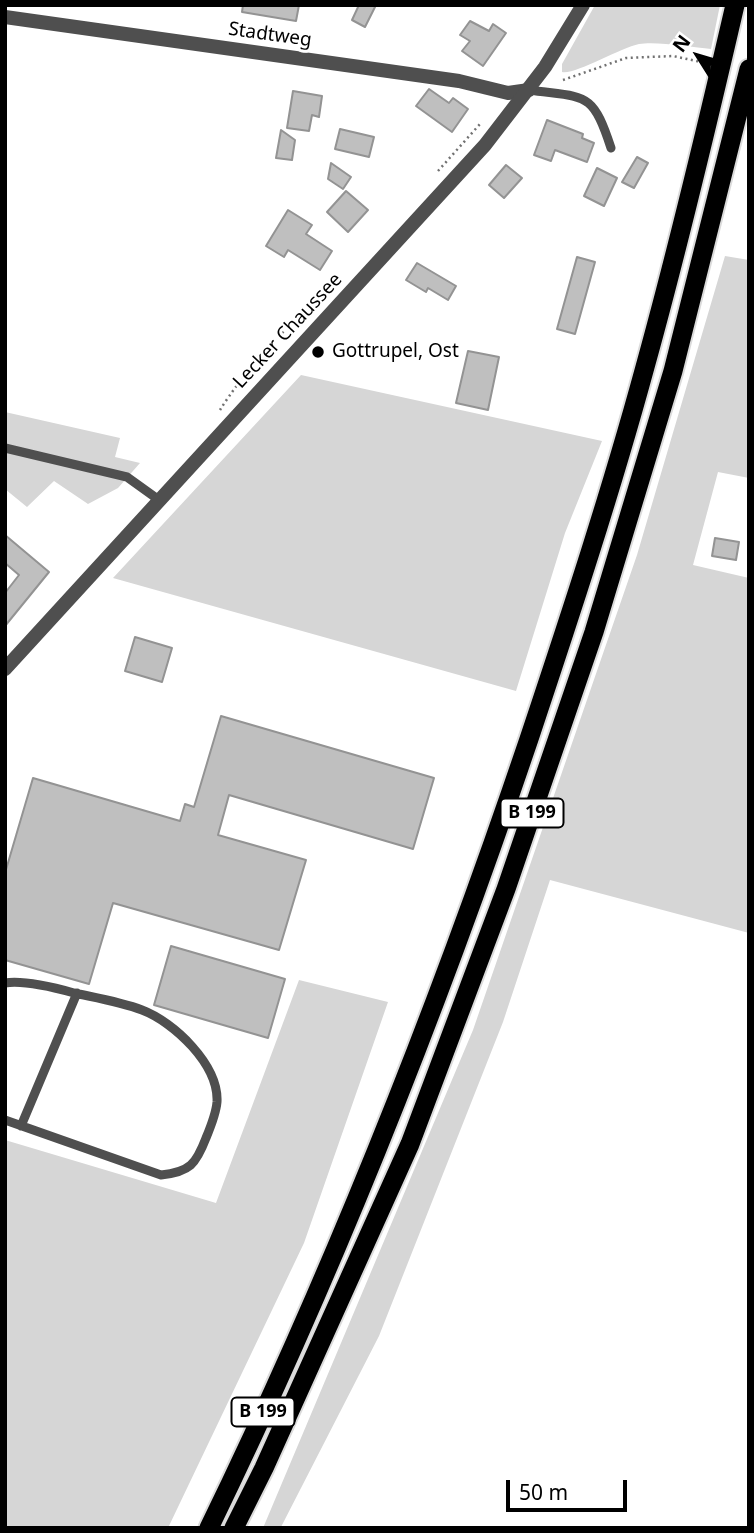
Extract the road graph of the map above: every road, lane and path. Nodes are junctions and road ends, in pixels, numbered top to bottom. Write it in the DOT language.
graph roads {
  1 [pos="583,5"];
  2 [pos="735,5"];
  3 [pos="5,17"];
  4 [pos="701,62"];
  5 [pos="749,69"];
  6 [pos="529,90"];
  7 [pos="611,148"];
  8 [pos="5,448"];
  9 [pos="159,500"];
  10 [pos="5,669"];
  11 [pos="5,983"];
  12 [pos="77,993"];
  13 [pos="5,1120"];
  14 [pos="21,1126"];
  15 [pos="209,1528"];
  16 [pos="234,1528"];
  1 -- 6 [label="street, Lecker Chaussee"];
  2 -- 15 [label="highway, B 199"];
  3 -- 6 [label="street, Stadtweg"];
  4 -- 6 [label="path"];
  5 -- 16 [label="highway, B 199"];
  6 -- 7 [label="lane"];
  6 -- 9 [label="street, Lecker Chaussee"];
  8 -- 9 [label="lane"];
  9 -- 10 [label="street, Lecker Chaussee"];
  11 -- 12 [label="lane"];
  12 -- 14 [label="lane"];
  12 -- 14 [label="lane"];
  13 -- 14 [label="lane"];
}
